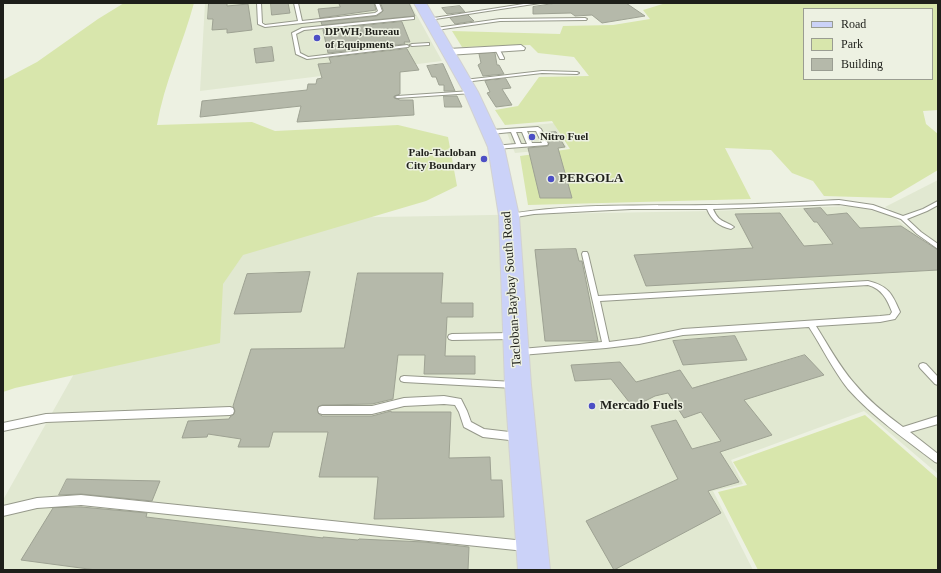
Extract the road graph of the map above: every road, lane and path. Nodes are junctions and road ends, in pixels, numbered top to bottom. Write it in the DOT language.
graph roads {
  1 [pos="259,3"];
  2 [pos="296,3"];
  3 [pos="377,3"];
  4 [pos="420,3"];
  5 [pos="516,3"];
  6 [pos="538,3"];
  7 [pos="412,18"];
  8 [pos="585,20"];
  9 [pos="300,22"];
  10 [pos="437,33"];
  11 [pos="428,44"];
  12 [pos="521,48"];
  13 [pos="497,49"];
  14 [pos="502,58"];
  15 [pos="577,74"];
  16 [pos="467,87"];
  17 [pos="397,97"];
  18 [pos="513,130"];
  19 [pos="524,130"];
  20 [pos="493,140"];
  21 [pos="518,145"];
  22 [pos="530,145"];
  23 [pos="938,203"];
  24 [pos="709,207"];
  25 [pos="510,216"];
  26 [pos="904,218"];
  27 [pos="731,227"];
  28 [pos="938,247"];
  29 [pos="585,254"];
  30 [pos="596,299"];
  31 [pos="811,324"];
  32 [pos="452,337"];
  33 [pos="516,344"];
  34 [pos="606,345"];
  35 [pos="923,366"];
  36 [pos="404,379"];
  37 [pos="938,382"];
  38 [pos="518,385"];
  39 [pos="322,410"];
  40 [pos="230,411"];
  41 [pos="938,420"];
  42 [pos="3,427"];
  43 [pos="902,431"];
  44 [pos="522,437"];
  45 [pos="938,459"];
  46 [pos="3,511"];
  47 [pos="534,558"];
  1 -- 9 [label="lane"];
  2 -- 9 [label="lane"];
  3 -- 9 [label="lane"];
  4 -- 10 [label="main road, Tacloban-Baybay South Road"];
  5 -- 10 [label="lane"];
  6 -- 10 [label="lane"];
  7 -- 11 [label="lane"];
  8 -- 10 [label="lane"];
  10 -- 13 [label="street"];
  10 -- 16 [label="main road, Tacloban-Baybay South Road"];
  12 -- 13 [label="street"];
  13 -- 14 [label="lane"];
  15 -- 16 [label="lane"];
  16 -- 17 [label="lane"];
  16 -- 20 [label="main road, Tacloban-Baybay South Road"];
  18 -- 19 [label="lane"];
  18 -- 20 [label="lane"];
  18 -- 21 [label="lane"];
  19 -- 22 [label="lane"];
  19 -- 22 [label="lane"];
  20 -- 21 [label="lane"];
  20 -- 25 [label="main road, Tacloban-Baybay South Road"];
  21 -- 22 [label="lane"];
  23 -- 26 [label="lane"];
  24 -- 25 [label="lane"];
  24 -- 26 [label="lane"];
  24 -- 27 [label="lane"];
  25 -- 33 [label="main road, Tacloban-Baybay South Road"];
  26 -- 28 [label="lane"];
  29 -- 30 [label="lane"];
  30 -- 31 [label="lane"];
  30 -- 34 [label="lane"];
  31 -- 34 [label="lane"];
  31 -- 43 [label="lane"];
  32 -- 33 [label="lane"];
  33 -- 34 [label="lane"];
  33 -- 38 [label="main road, Tacloban-Baybay South Road"];
  35 -- 37 [label="lane"];
  36 -- 38 [label="lane"];
  38 -- 44 [label="main road, Tacloban-Baybay South Road"];
  39 -- 44 [label="lane"];
  40 -- 42 [label="lane"];
  41 -- 43 [label="lane"];
  43 -- 45 [label="lane"];
  44 -- 47 [label="main road, Tacloban-Baybay South Road"];
  46 -- 47 [label="lane"];
}
